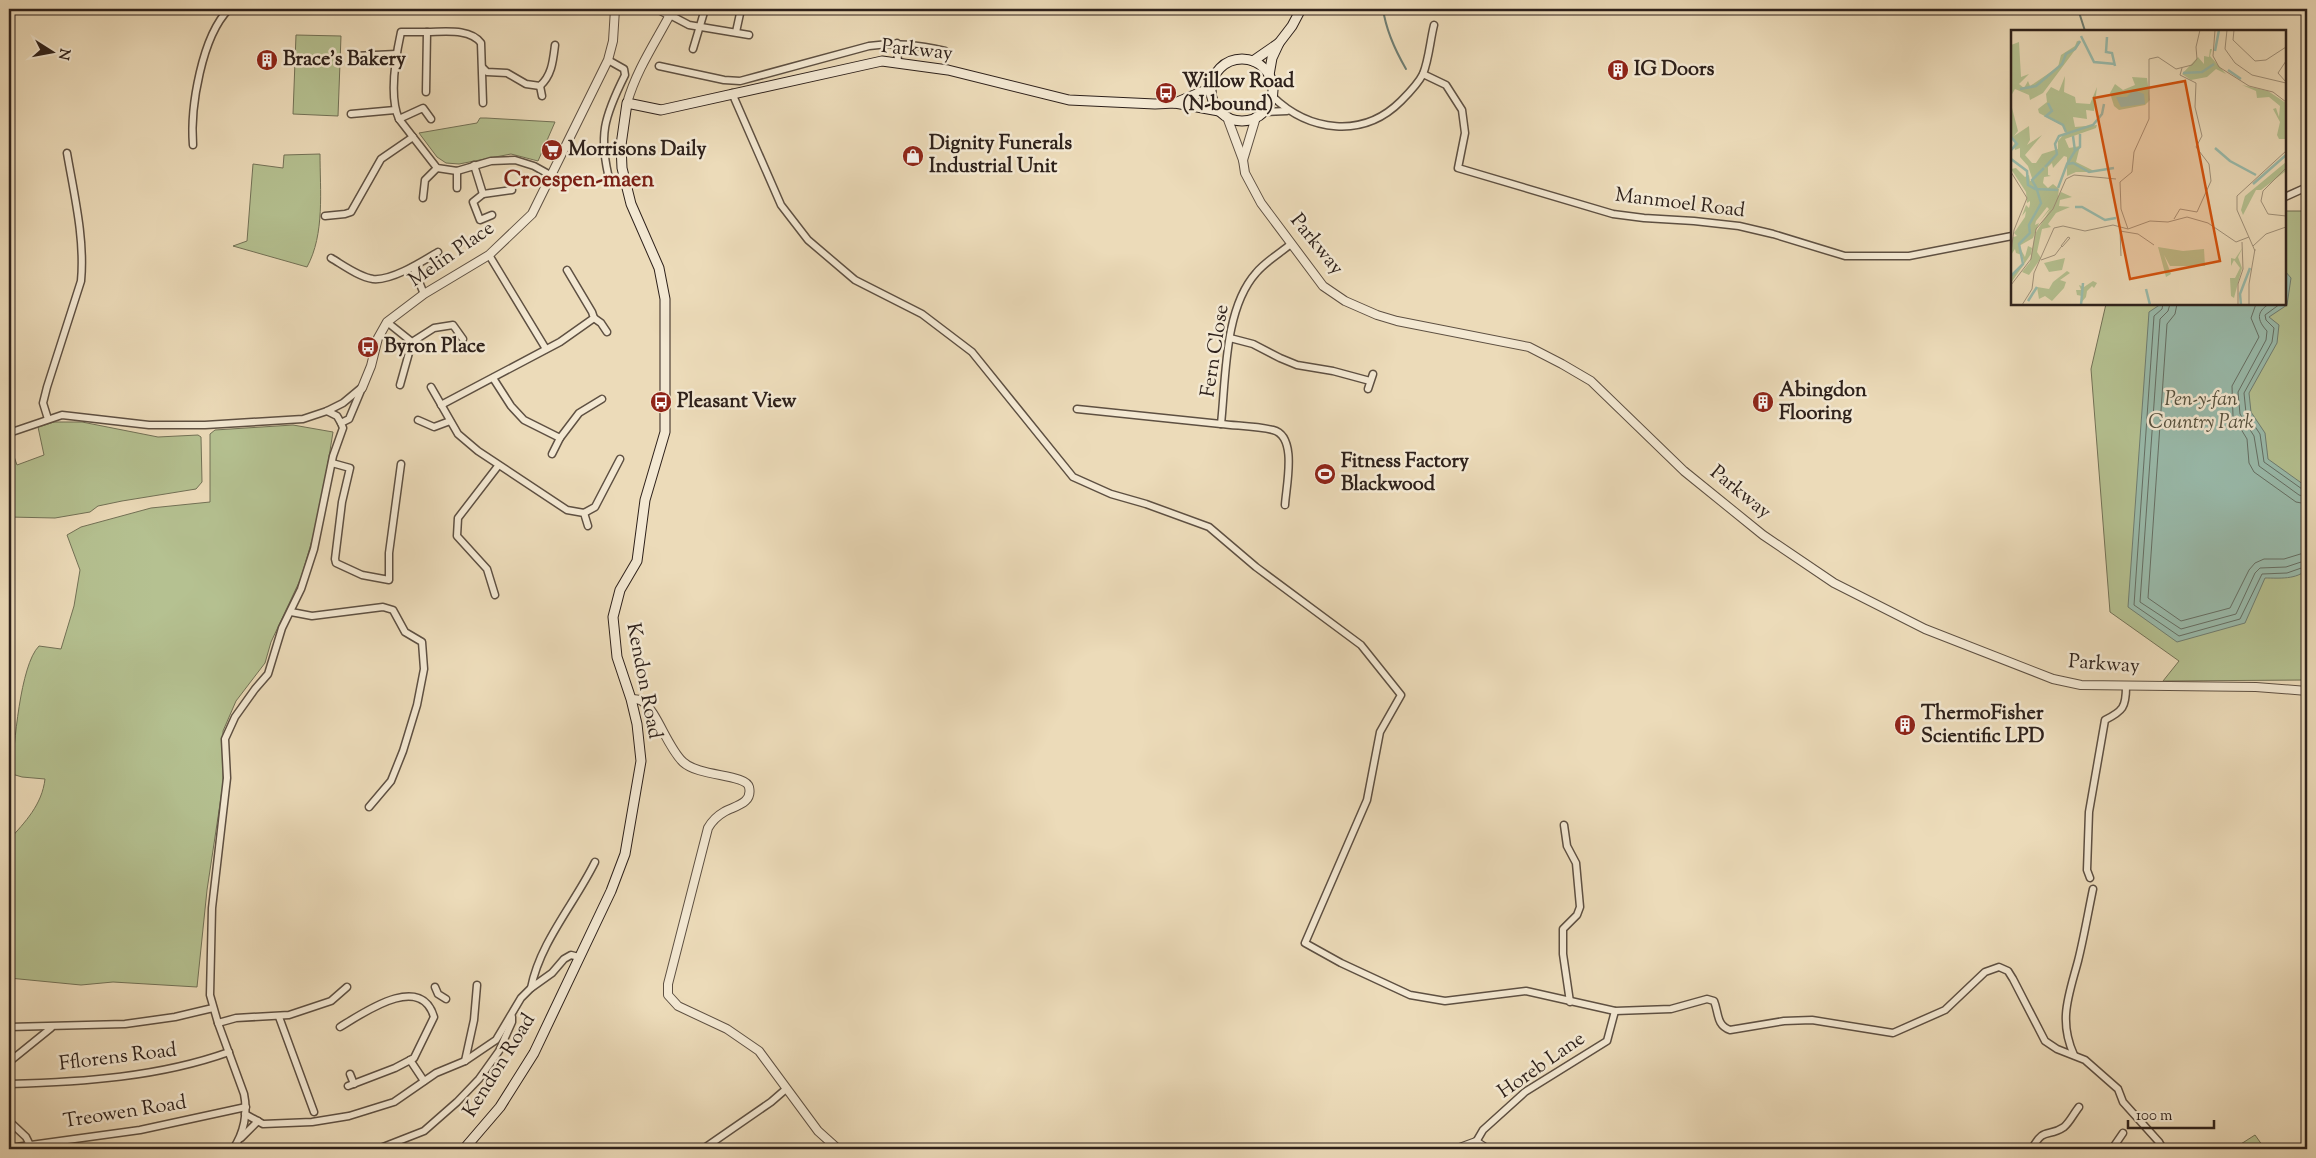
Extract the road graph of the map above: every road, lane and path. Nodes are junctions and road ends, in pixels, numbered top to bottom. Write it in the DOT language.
graph roads {
  1 [pos="229,9"];
  2 [pos="615,9"];
  3 [pos="658,9"];
  4 [pos="705,9"];
  5 [pos="741,9"];
  6 [pos="1301,9"];
  7 [pos="672,12"];
  8 [pos="1434,25"];
  9 [pos="700,26"];
  10 [pos="427,32"];
  11 [pos="736,32"];
  12 [pos="750,35"];
  13 [pos="897,43"];
  14 [pos="1279,43"];
  15 [pos="555,45"];
  16 [pos="693,49"];
  17 [pos="945,51"];
  18 [pos="396,54"];
  19 [pos="354,56"];
  20 [pos="608,60"];
  21 [pos="1253,61"];
  22 [pos="898,64"];
  23 [pos="659,66"];
  24 [pos="484,68"];
  25 [pos="1423,74"];
  26 [pos="1269,75"];
  27 [pos="540,86"];
  28 [pos="1211,88"];
  29 [pos="426,92"];
  30 [pos="732,94"];
  31 [pos="542,96"];
  32 [pos="1272,96"];
  33 [pos="483,103"];
  34 [pos="628,103"];
  35 [pos="1174,103"];
  36 [pos="395,110"];
  37 [pos="1219,111"];
  38 [pos="1287,111"];
  39 [pos="351,114"];
  40 [pos="1260,114"];
  41 [pos="1227,117"];
  42 [pos="399,119"];
  43 [pos="431,119"];
  44 [pos="413,137"];
  45 [pos="193,145"];
  46 [pos="67,152"];
  47 [pos="1243,160"];
  48 [pos="474,165"];
  49 [pos="438,168"];
  50 [pos="457,171"];
  51 [pos="552,176"];
  52 [pos="610,182"];
  53 [pos="2307,187"];
  54 [pos="456,188"];
  55 [pos="512,190"];
  56 [pos="483,194"];
  57 [pos="2286,197"];
  58 [pos="423,198"];
  59 [pos="492,215"];
  60 [pos="325,216"];
  61 [pos="2011,236"];
  62 [pos="1291,244"];
  63 [pos="438,252"];
  64 [pos="488,255"];
  65 [pos="331,258"];
  66 [pos="413,266"];
  67 [pos="567,270"];
  68 [pos="424,294"];
  69 [pos="594,318"];
  70 [pos="387,322"];
  71 [pos="607,332"];
  72 [pos="1230,338"];
  73 [pos="463,339"];
  74 [pos="412,342"];
  75 [pos="546,349"];
  76 [pos="1373,374"];
  77 [pos="493,378"];
  78 [pos="1370,382"];
  79 [pos="400,385"];
  80 [pos="432,387"];
  81 [pos="362,388"];
  82 [pos="1368,389"];
  83 [pos="602,399"];
  84 [pos="441,405"];
  85 [pos="1077,409"];
  86 [pos="327,411"];
  87 [pos="48,419"];
  88 [pos="418,420"];
  89 [pos="450,421"];
  90 [pos="341,423"];
  91 [pos="1222,424"];
  92 [pos="9,433"];
  93 [pos="560,438"];
  94 [pos="552,454"];
  95 [pos="620,459"];
  96 [pos="332,463"];
  97 [pos="401,464"];
  98 [pos="498,466"];
  99 [pos="1285,505"];
  100 [pos="584,513"];
  101 [pos="588,526"];
  102 [pos="496,595"];
  103 [pos="291,612"];
  104 [pos="2126,687"];
  105 [pos="2307,691"];
  106 [pos="631,699"];
  107 [pos="369,807"];
  108 [pos="1564,825"];
  109 [pos="595,862"];
  110 [pos="2090,878"];
  111 [pos="2093,889"];
  112 [pos="579,957"];
  113 [pos="477,985"];
  114 [pos="347,987"];
  115 [pos="435,987"];
  116 [pos="530,988"];
  117 [pos="438,994"];
  118 [pos="446,999"];
  119 [pos="1570,1002"];
  120 [pos="428,1003"];
  121 [pos="213,1008"];
  122 [pos="1616,1011"];
  123 [pos="512,1015"];
  124 [pos="279,1016"];
  125 [pos="218,1022"];
  126 [pos="9,1027"];
  127 [pos="340,1027"];
  128 [pos="51,1028"];
  129 [pos="229,1052"];
  130 [pos="2074,1055"];
  131 [pos="410,1060"];
  132 [pos="465,1061"];
  133 [pos="9,1062"];
  134 [pos="350,1074"];
  135 [pos="424,1081"];
  136 [pos="9,1084"];
  137 [pos="786,1089"];
  138 [pos="246,1106"];
  139 [pos="2078,1107"];
  140 [pos="314,1112"];
  141 [pos="245,1114"];
  142 [pos="9,1120"];
  143 [pos="258,1121"];
  144 [pos="2123,1133"];
  145 [pos="240,1139"];
  146 [pos="1476,1142"];
  147 [pos="30,1145"];
  148 [pos="9,1148"];
  149 [pos="233,1149"];
  150 [pos="378,1149"];
  151 [pos="464,1149"];
  152 [pos="703,1149"];
  153 [pos="838,1149"];
  154 [pos="1457,1149"];
  155 [pos="1487,1149"];
  156 [pos="2032,1149"];
  157 [pos="2112,1149"];
  158 [pos="2163,1149"];
  1 -- 45 [label="street"];
  2 -- 20 [label="street, Melin Place"];
  3 -- 7 [label="street"];
  4 -- 9 [label="street"];
  5 -- 11 [label="street"];
  6 -- 14 [label="main road"];
  7 -- 9 [label="street"];
  7 -- 34 [label="street"];
  8 -- 25 [label="street"];
  9 -- 11 [label="street"];
  9 -- 16 [label="street"];
  10 -- 18 [label="street"];
  10 -- 24 [label="street"];
  10 -- 29 [label="street"];
  11 -- 12 [label="street"];
  13 -- 17 [label="street"];
  13 -- 22 [label="street"];
  13 -- 23 [label="street"];
  14 -- 21 [label="main road"];
  14 -- 26 [label="main road"];
  15 -- 27 [label="street"];
  18 -- 19 [label="street"];
  18 -- 36 [label="street"];
  20 -- 51 [label="street, Melin Place"];
  20 -- 52 [label="street"];
  21 -- 26 [label="main road"];
  21 -- 28 [label="main road"];
  22 -- 30 [label="main road, Parkway"];
  22 -- 35 [label="main road, Parkway"];
  24 -- 27 [label="street"];
  24 -- 33 [label="street"];
  25 -- 38 [label="street"];
  25 -- 61 [label="street, Manmoel Road"];
  26 -- 32 [label="main road"];
  27 -- 31 [label="street"];
  28 -- 35 [label="main road"];
  28 -- 37 [label="main road"];
  30 -- 34 [label="main road, Parkway"];
  30 -- 119 [label="street"];
  32 -- 38 [label="street"];
  32 -- 40 [label="main road"];
  34 -- 106 [label="main road, Kendon Road"];
  35 -- 37 [label="main road"];
  36 -- 39 [label="street"];
  36 -- 42 [label="street"];
  37 -- 41 [label="main road"];
  38 -- 40 [label="street"];
  40 -- 41 [label="main road"];
  40 -- 47 [label="street"];
  41 -- 47 [label="street, Parkway"];
  42 -- 43 [label="street"];
  42 -- 44 [label="street"];
  44 -- 49 [label="street"];
  44 -- 60 [label="street"];
  46 -- 87 [label="street"];
  47 -- 62 [label="street, Parkway"];
  48 -- 50 [label="street"];
  48 -- 51 [label="street"];
  48 -- 56 [label="street"];
  49 -- 50 [label="street"];
  49 -- 58 [label="street"];
  50 -- 54 [label="street"];
  51 -- 64 [label="street, Melin Place"];
  53 -- 57 [label="street"];
  55 -- 56 [label="street"];
  56 -- 59 [label="street"];
  62 -- 72 [label="street, Fern Close"];
  62 -- 104 [label="street, Parkway"];
  63 -- 66 [label="street"];
  64 -- 68 [label="street, Melin Place"];
  64 -- 75 [label="street"];
  65 -- 66 [label="street"];
  66 -- 68 [label="street"];
  67 -- 69 [label="street"];
  68 -- 70 [label="street, Melin Place"];
  69 -- 71 [label="street"];
  69 -- 75 [label="street"];
  70 -- 74 [label="street"];
  70 -- 81 [label="street, Melin Place"];
  72 -- 78 [label="street"];
  72 -- 91 [label="street, Fern Close"];
  73 -- 74 [label="street"];
  74 -- 79 [label="street"];
  75 -- 77 [label="street"];
  76 -- 78 [label="street"];
  77 -- 84 [label="street"];
  77 -- 93 [label="street"];
  78 -- 82 [label="street"];
  80 -- 84 [label="street"];
  81 -- 86 [label="street"];
  81 -- 90 [label="street"];
  83 -- 93 [label="street"];
  84 -- 89 [label="street"];
  85 -- 91 [label="street, Fern Close"];
  86 -- 87 [label="street"];
  86 -- 90 [label="street"];
  87 -- 92 [label="street"];
  88 -- 89 [label="street"];
  89 -- 98 [label="street"];
  90 -- 96 [label="street"];
  91 -- 99 [label="street, Fern Close"];
  93 -- 94 [label="street"];
  95 -- 100 [label="street"];
  96 -- 97 [label="street"];
  96 -- 103 [label="street"];
  98 -- 100 [label="street"];
  98 -- 102 [label="street"];
  100 -- 101 [label="street"];
  103 -- 107 [label="street"];
  103 -- 121 [label="street"];
  104 -- 105 [label="street, Parkway"];
  104 -- 110 [label="street"];
  106 -- 112 [label="main road, Kendon Road"];
  106 -- 137 [label="street"];
  108 -- 119 [label="street"];
  109 -- 116 [label="street"];
  111 -- 130 [label="street"];
  112 -- 116 [label="street"];
  112 -- 151 [label="main road, Kendon Road"];
  113 -- 132 [label="street"];
  114 -- 124 [label="street"];
  115 -- 117 [label="street"];
  116 -- 123 [label="street"];
  117 -- 118 [label="street"];
  117 -- 120 [label="street"];
  119 -- 122 [label="street"];
  120 -- 127 [label="street"];
  120 -- 131 [label="street"];
  121 -- 125 [label="street"];
  121 -- 128 [label="street"];
  122 -- 130 [label="street"];
  122 -- 146 [label="street, Horeb Lane"];
  123 -- 132 [label="street"];
  123 -- 150 [label="street"];
  124 -- 125 [label="street"];
  124 -- 140 [label="street"];
  125 -- 129 [label="street"];
  126 -- 128 [label="street"];
  128 -- 133 [label="street"];
  129 -- 136 [label="street, Fflorens Road"];
  129 -- 138 [label="street"];
  130 -- 158 [label="street"];
  131 -- 134 [label="street"];
  131 -- 135 [label="street"];
  132 -- 135 [label="street"];
  135 -- 143 [label="street"];
  137 -- 152 [label="street"];
  137 -- 153 [label="street"];
  138 -- 141 [label="street"];
  138 -- 147 [label="street, Treowen Road"];
  139 -- 156 [label="street"];
  141 -- 143 [label="street"];
  141 -- 145 [label="street"];
  142 -- 147 [label="street"];
  143 -- 145 [label="street"];
  144 -- 157 [label="street"];
  145 -- 149 [label="street"];
  146 -- 154 [label="street"];
  146 -- 155 [label="street"];
  147 -- 148 [label="street, Treowen Road"];
}
